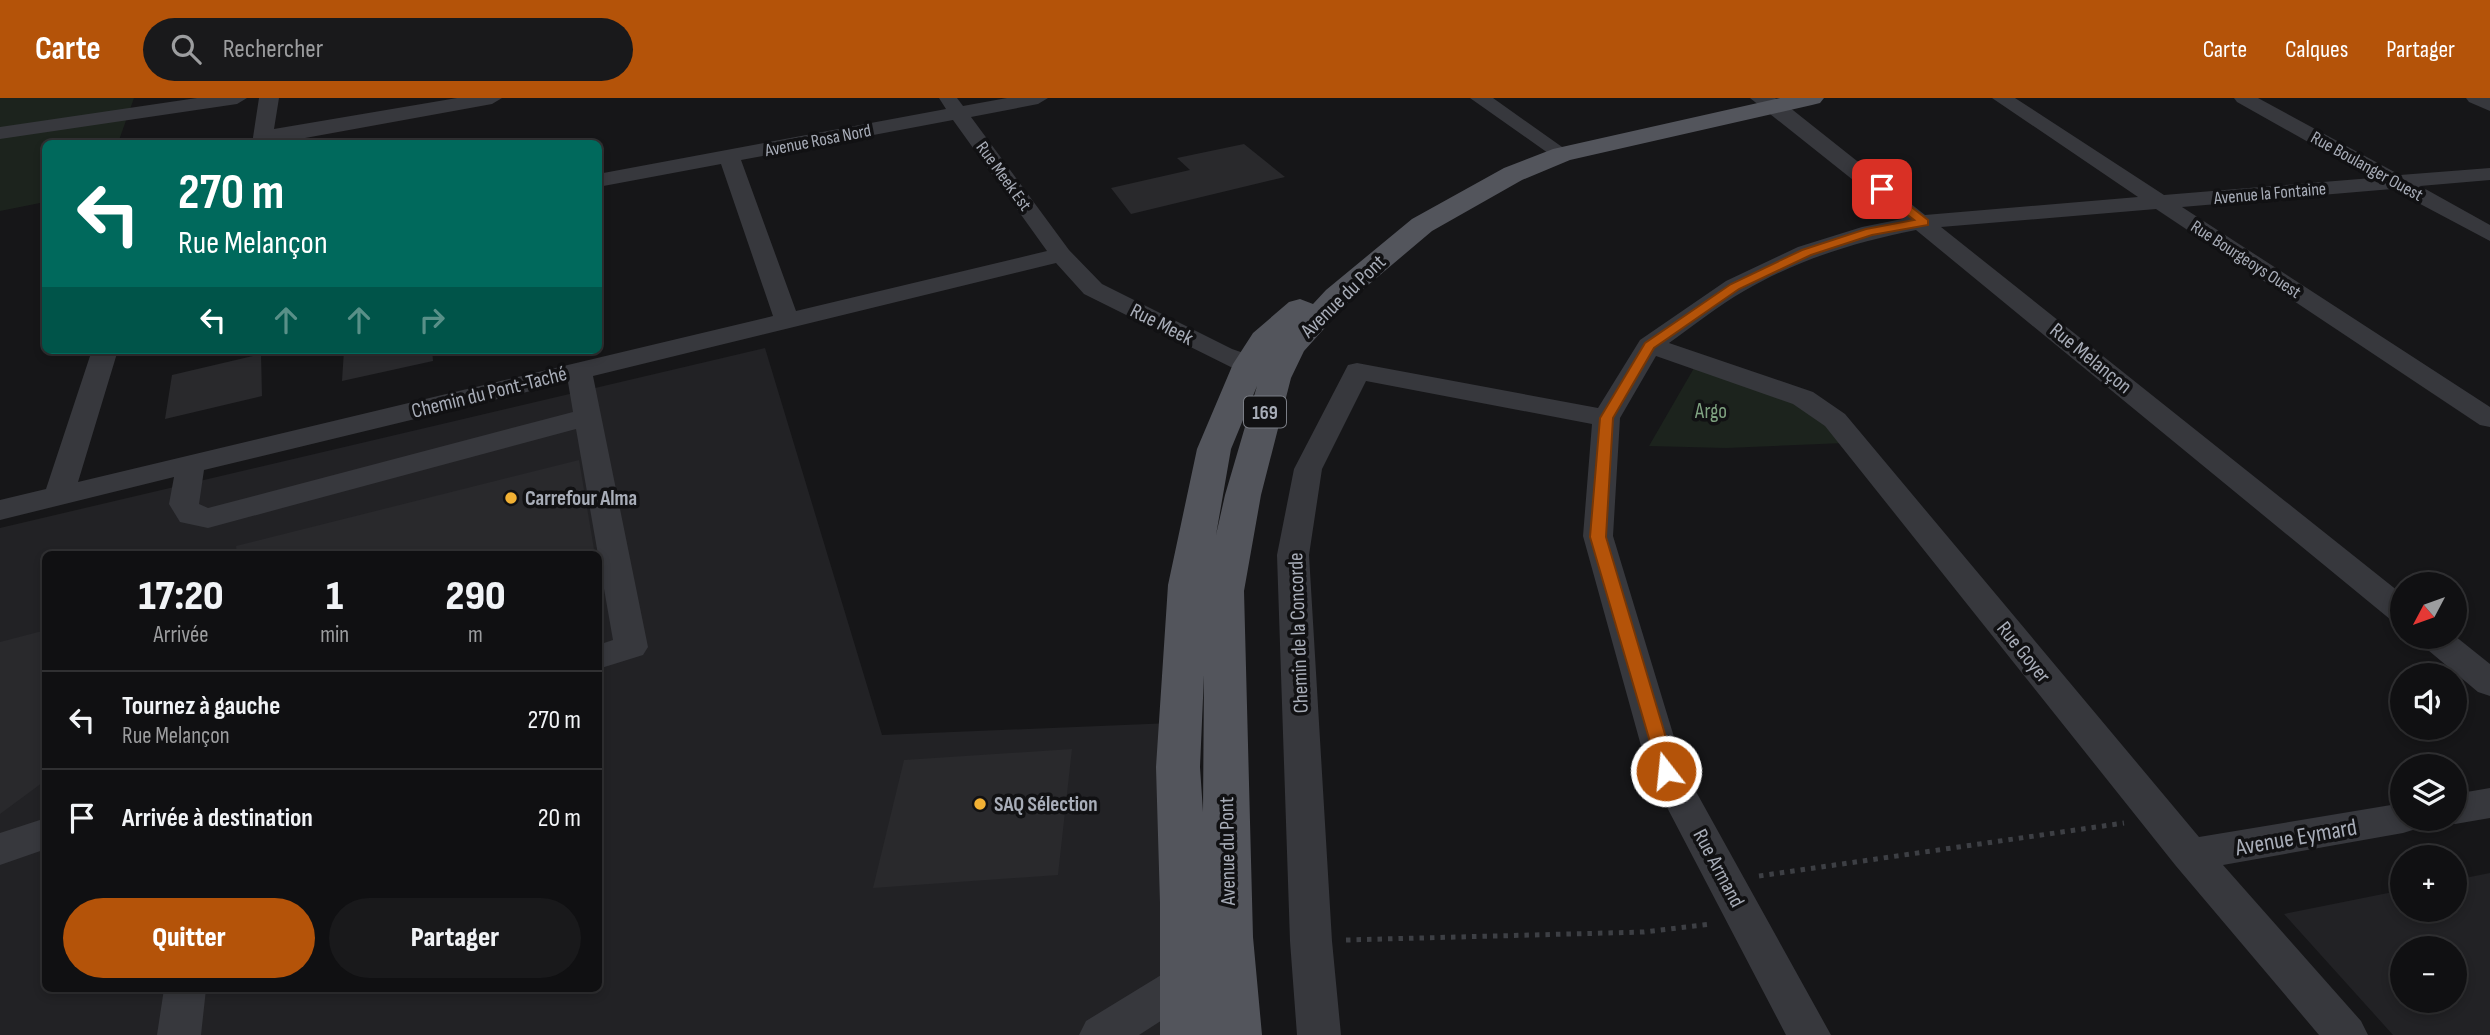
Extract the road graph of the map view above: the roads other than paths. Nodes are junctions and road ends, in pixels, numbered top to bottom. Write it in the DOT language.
graph roads {
  1 [pos="237,98"];
  2 [pos="269,98"];
  3 [pos="492,98"];
  4 [pos="1038,98"];
  5 [pos="1480,98"];
  6 [pos="1812,98"];
  7 [pos="2003,98"];
  8 [pos="2244,98"];
  9 [pos="2476,98"];
  10 [pos="1763,101"];
  11 [pos="2490,105"];
  12 [pos="953,106"];
  13 [pos="0,132"];
  14 [pos="262,140"];
  15 [pos="1557,150"];
  16 [pos="729,157"];
  17 [pos="2490,174"];
  18 [pos="602,180"];
  19 [pos="2395,182"];
  20 [pos="2160,202"];
  21 [pos="1924,222"];
  22 [pos="2490,234"];
  23 [pos="1060,255"];
  24 [pos="787,320"];
  25 [pos="1649,345"];
  26 [pos="104,354"];
  27 [pos="579,370"];
  28 [pos="1262,371"];
  29 [pos="588,417"];
  30 [pos="1606,418"];
  31 [pos="2490,419"];
  32 [pos="191,464"];
  33 [pos="59,496"];
  34 [pos="0,510"];
  35 [pos="2390,601"];
  36 [pos="2449,649"];
  37 [pos="602,656"];
  38 [pos="2490,682"];
  39 [pos="2490,803"];
  40 [pos="2467,807"];
  41 [pos="2390,820"];
  42 [pos="42,834"];
  43 [pos="0,849"];
  44 [pos="2190,855"];
  45 [pos="1186,982"];
  46 [pos="185,992"];
  47 [pos="179,1035"];
  48 [pos="1101,1035"];
  49 [pos="1187,1035"];
  50 [pos="1236,1035"];
  51 [pos="1319,1035"];
  52 [pos="1809,1035"];
  53 [pos="2346,1035"];
  1 -- 13 [label="street"];
  2 -- 14 [label="street"];
  3 -- 14 [label="street"];
  4 -- 12 [label="street, Avenue Rosa Nord"];
  5 -- 15 [label="street"];
  6 -- 10 [label="main road, Avenue du Pont"];
  7 -- 20 [label="street, Rue Bourgeoys Ouest"];
  8 -- 19 [label="street, Rue Boulanger Ouest"];
  9 -- 11 [label="street"];
  10 -- 15 [label="main road, Avenue du Pont"];
  10 -- 21 [label="street, Rue Melançon"];
  12 -- 16 [label="street, Avenue Rosa Nord"];
  12 -- 23 [label="street, Rue Meek Est"];
  15 -- 28 [label="main road, Avenue du Pont"];
  16 -- 18 [label="street, Avenue Rosa Nord"];
  16 -- 24 [label="street"];
  17 -- 19 [label="street, Avenue la Fontaine"];
  19 -- 20 [label="street, Avenue la Fontaine"];
  19 -- 22 [label="street, Rue Boulanger Ouest"];
  20 -- 21 [label="street, Avenue la Fontaine"];
  20 -- 31 [label="street, Rue Bourgeoys Ouest"];
  21 -- 25 [label="street, Rue Armand"];
  21 -- 35 [label="street, Rue Melançon"];
  23 -- 24 [label="street, Chemin du Pont-Taché"];
  23 -- 28 [label="street, Rue Meek"];
  24 -- 27 [label="street, Chemin du Pont-Taché"];
  25 -- 30 [label="street, Rue Armand"];
  25 -- 44 [label="street, Rue Goyer"];
  26 -- 33 [label="street"];
  27 -- 29 [label="street"];
  27 -- 32 [label="street, Chemin du Pont-Taché"];
  28 -- 45 [label="main road, Avenue du Pont"];
  28 -- 50 [label="main road, Avenue du Pont / 169"];
  29 -- 32 [label="street"];
  29 -- 37 [label="street"];
  30 -- 51 [label="street, Chemin de la Concorde"];
  30 -- 52 [label="street, Rue Armand"];
  32 -- 33 [label="street, Chemin du Pont-Taché"];
  33 -- 34 [label="street, Chemin du Pont-Taché"];
  36 -- 38 [label="street"];
  39 -- 40 [label="street"];
  41 -- 44 [label="street, Avenue Eymard"];
  42 -- 43 [label="street"];
  44 -- 53 [label="street, Rue Goyer"];
  45 -- 48 [label="street"];
  45 -- 49 [label="main road, Avenue du Pont"];
  46 -- 47 [label="street"];
}
